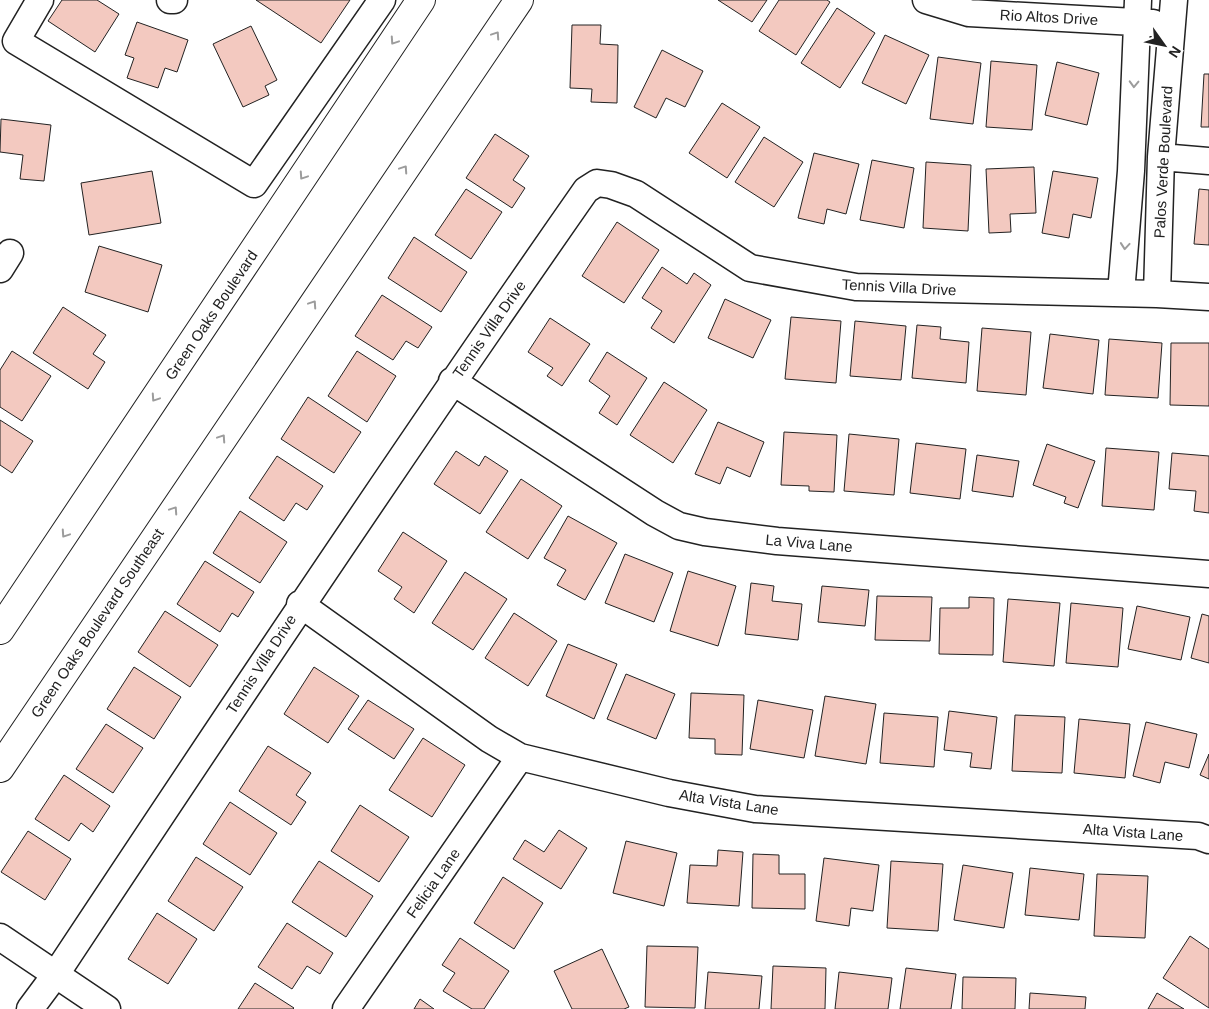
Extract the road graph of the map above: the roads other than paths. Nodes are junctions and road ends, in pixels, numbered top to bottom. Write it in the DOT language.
graph roads {
  1 [pos="40,0"];
  2 [pos="170,0"];
  3 [pos="174,0"];
  4 [pos="382,0"];
  5 [pos="421,0"];
  6 [pos="518,0"];
  7 [pos="926,0"];
  8 [pos="1137,11"];
  9 [pos="1174,12"];
  10 [pos="8,36"];
  11 [pos="1160,158"];
  12 [pos="1209,161"];
  13 [pos="1121,293"];
  14 [pos="1157,294"];
  15 [pos="1209,297"];
  16 [pos="452,381"];
  17 [pos="1209,574"];
  18 [pos="300,604"];
  19 [pos="0,630"];
  20 [pos="520,758"];
  21 [pos="0,768"];
  22 [pos="1209,840"];
  23 [pos="0,937"];
  24 [pos="56,974"];
  25 [pos="30,1009"];
  26 [pos="107,1009"];
  27 [pos="346,1009"];
  1 -- 10 [label="street"];
  2 -- 3 [label="street"];
  4 -- 10 [label="street"];
  5 -- 19 [label="main road, Green Oaks Boulevard, one-way"];
  21 -- 6 [label="main road, Green Oaks Boulevard Southeast, one-way"];
  7 -- 8 [label="street, Rio Altos Drive"];
  8 -- 9 [label="street, Rio Altos Drive"];
  8 -- 13 [label="street, one-way"];
  9 -- 11 [label="street, Palos Verde Boulevard"];
  11 -- 12 [label="street"];
  11 -- 14 [label="street, Palos Verde Boulevard"];
  13 -- 14 [label="street, Tennis Villa Drive"];
  13 -- 16 [label="street, Tennis Villa Drive"];
  14 -- 15 [label="street, Tennis Villa Drive"];
  16 -- 17 [label="street, La Viva Lane"];
  16 -- 18 [label="street, Tennis Villa Drive"];
  18 -- 20 [label="street, Alta Vista Lane"];
  18 -- 24 [label="street, Tennis Villa Drive"];
  20 -- 22 [label="street, Alta Vista Lane"];
  20 -- 27 [label="street, Felicia Lane"];
  23 -- 24 [label="street"];
  24 -- 25 [label="street, Tennis Villa Drive"];
  24 -- 26 [label="street"];
}
